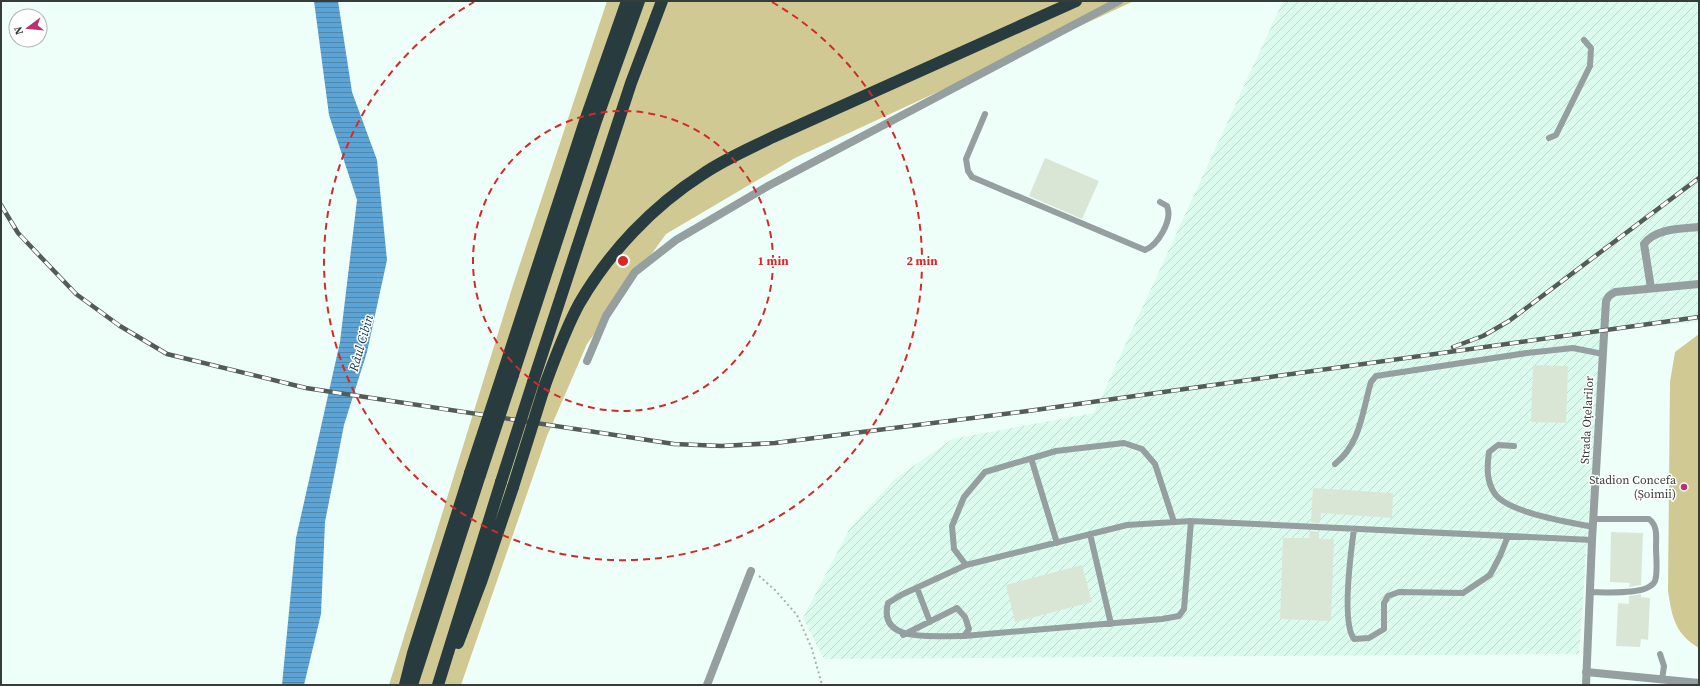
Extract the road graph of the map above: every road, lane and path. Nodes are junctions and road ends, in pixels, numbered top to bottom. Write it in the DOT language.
graph roads {
  1 [pos="627,1"];
  2 [pos="640,1"];
  3 [pos="662,1"];
  4 [pos="1076,1"];
  5 [pos="1119,1"];
  6 [pos="1584,40"];
  7 [pos="985,114"];
  8 [pos="1549,138"];
  9 [pos="1160,202"];
  10 [pos="1699,227"];
  11 [pos="1699,284"];
  12 [pos="1651,288"];
  13 [pos="1603,354"];
  14 [pos="587,361"];
  15 [pos="508,374"];
  16 [pos="539,384"];
  17 [pos="1514,446"];
  18 [pos="1031,458"];
  19 [pos="1335,464"];
  20 [pos="475,474"];
  21 [pos="1190,521"];
  22 [pos="1174,522"];
  23 [pos="1593,523"];
  24 [pos="1354,529"];
  25 [pos="1090,534"];
  26 [pos="1508,536"];
  27 [pos="1592,540"];
  28 [pos="1056,543"];
  29 [pos="966,566"];
  30 [pos="751,571"];
  31 [pos="917,588"];
  32 [pos="1589,592"];
  33 [pos="930,622"];
  34 [pos="1111,624"];
  35 [pos="903,635"];
  36 [pos="964,636"];
  37 [pos="1660,654"];
  38 [pos="1586,672"];
  39 [pos="1662,682"];
  40 [pos="1699,683"];
  41 [pos="438,684"];
  42 [pos="405,685"];
  43 [pos="412,685"];
  44 [pos="707,685"];
  45 [pos="822,685"];
  46 [pos="1586,685"];
  1 -- 15 [label="highway"];
  2 -- 15 [label="highway"];
  3 -- 16 [label="highway"];
  4 -- 16 [label="highway"];
  5 -- 14 [label="street"];
  6 -- 8 [label="lane"];
  7 -- 9 [label="lane"];
  10 -- 12 [label="street"];
  11 -- 12 [label="street, Strada Oțelarilor"];
  12 -- 13 [label="street, Strada Oțelarilor"];
  13 -- 19 [label="lane"];
  13 -- 23 [label="street, Strada Oțelarilor"];
  15 -- 20 [label="highway, bridge"];
  16 -- 41 [label="highway, bridge"];
  16 -- 41 [label="highway, bridge"];
  17 -- 23 [label="lane"];
  18 -- 22 [label="lane"];
  18 -- 28 [label="lane"];
  18 -- 29 [label="lane"];
  20 -- 42 [label="highway"];
  20 -- 43 [label="highway"];
  21 -- 22 [label="lane"];
  21 -- 24 [label="lane"];
  21 -- 34 [label="lane"];
  22 -- 25 [label="lane"];
  23 -- 27 [label="street, Strada Oțelarilor"];
  23 -- 32 [label="lane"];
  24 -- 26 [label="lane"];
  24 -- 26 [label="lane"];
  25 -- 28 [label="lane"];
  25 -- 34 [label="lane"];
  26 -- 27 [label="lane"];
  27 -- 32 [label="street, Strada Oțelarilor"];
  28 -- 29 [label="lane"];
  29 -- 31 [label="lane"];
  30 -- 44 [label="street"];
  30 -- 45 [label="path"];
  31 -- 33 [label="lane"];
  31 -- 35 [label="lane"];
  32 -- 38 [label="street, Strada Oțelarilor"];
  33 -- 35 [label="lane"];
  33 -- 36 [label="lane"];
  34 -- 36 [label="lane"];
  35 -- 36 [label="lane"];
  37 -- 39 [label="lane"];
  38 -- 39 [label="street"];
  38 -- 46 [label="street, Strada Oțelarilor"];
  39 -- 40 [label="street"];
}
